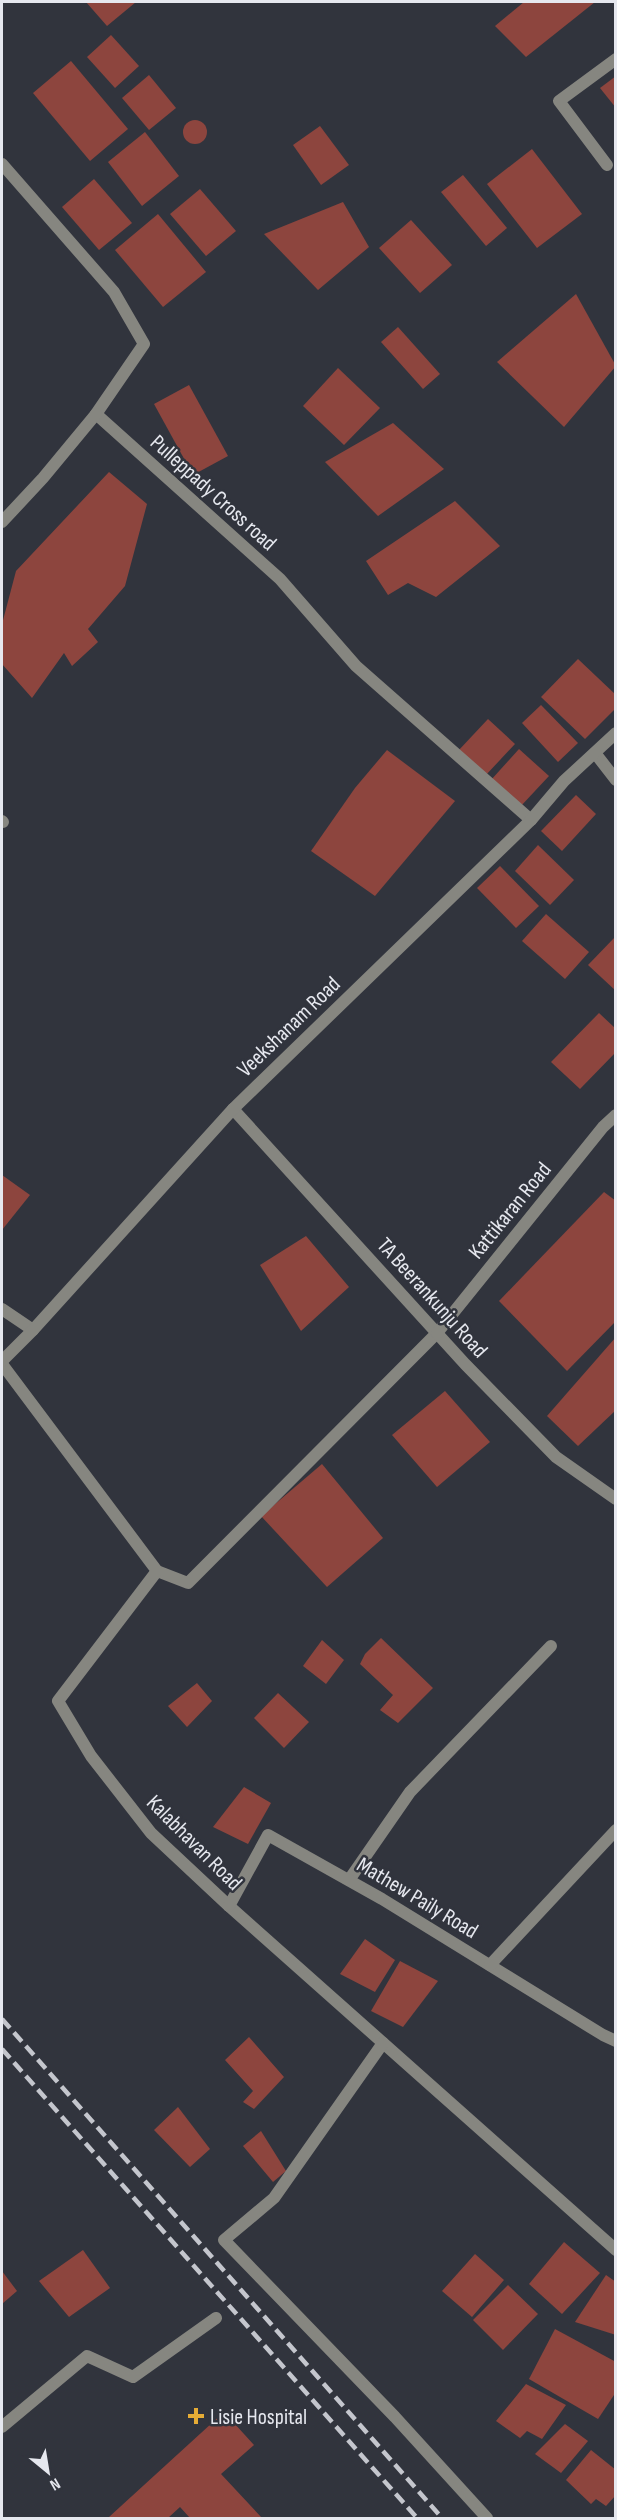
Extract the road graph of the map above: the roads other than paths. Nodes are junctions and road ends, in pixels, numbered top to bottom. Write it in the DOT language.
graph roads {
  1 [pos="615,59"];
  2 [pos="2,164"];
  3 [pos="607,165"];
  4 [pos="96,414"];
  5 [pos="2,522"];
  6 [pos="615,733"];
  7 [pos="595,753"];
  8 [pos="615,780"];
  9 [pos="531,820"];
  10 [pos="234,1109"];
  11 [pos="615,1114"];
  12 [pos="2,1308"];
  13 [pos="33,1330"];
  14 [pos="437,1332"];
  15 [pos="2,1363"];
  16 [pos="615,1499"];
  17 [pos="157,1571"];
  18 [pos="551,1647"];
  19 [pos="615,1830"];
  20 [pos="349,1880"];
  21 [pos="229,1906"];
  22 [pos="490,1965"];
  23 [pos="615,2041"];
  24 [pos="383,2043"];
  25 [pos="615,2250"];
  26 [pos="216,2318"];
  27 [pos="2,2427"];
  28 [pos="487,2518"];
  1 -- 3 [label="street"];
  2 -- 4 [label="street"];
  4 -- 5 [label="street"];
  4 -- 9 [label="street, Pulleppady Cross road"];
  6 -- 7 [label="street, Veekshanam Road"];
  7 -- 8 [label="street"];
  7 -- 9 [label="street, Veekshanam Road"];
  9 -- 10 [label="street, Veekshanam Road"];
  10 -- 13 [label="street, Veekshanam Road"];
  10 -- 14 [label="street, TA Beerankunju Road"];
  11 -- 14 [label="street, Kattikaran Road"];
  12 -- 13 [label="street"];
  13 -- 15 [label="street, Veekshanam Road"];
  14 -- 16 [label="street, TA Beerankunju Road"];
  14 -- 17 [label="street, Kattikaran Road"];
  15 -- 17 [label="street"];
  17 -- 21 [label="street, Kalabhavan Road"];
  18 -- 20 [label="street"];
  19 -- 22 [label="street"];
  20 -- 21 [label="street, Mathew Paily Road"];
  20 -- 22 [label="street, Mathew Paily Road"];
  21 -- 24 [label="street, Kalabhavan Road"];
  22 -- 23 [label="street, Mathew Paily Road"];
  24 -- 25 [label="street, Kalabhavan Road"];
  24 -- 28 [label="street"];
  26 -- 27 [label="street"];
}
